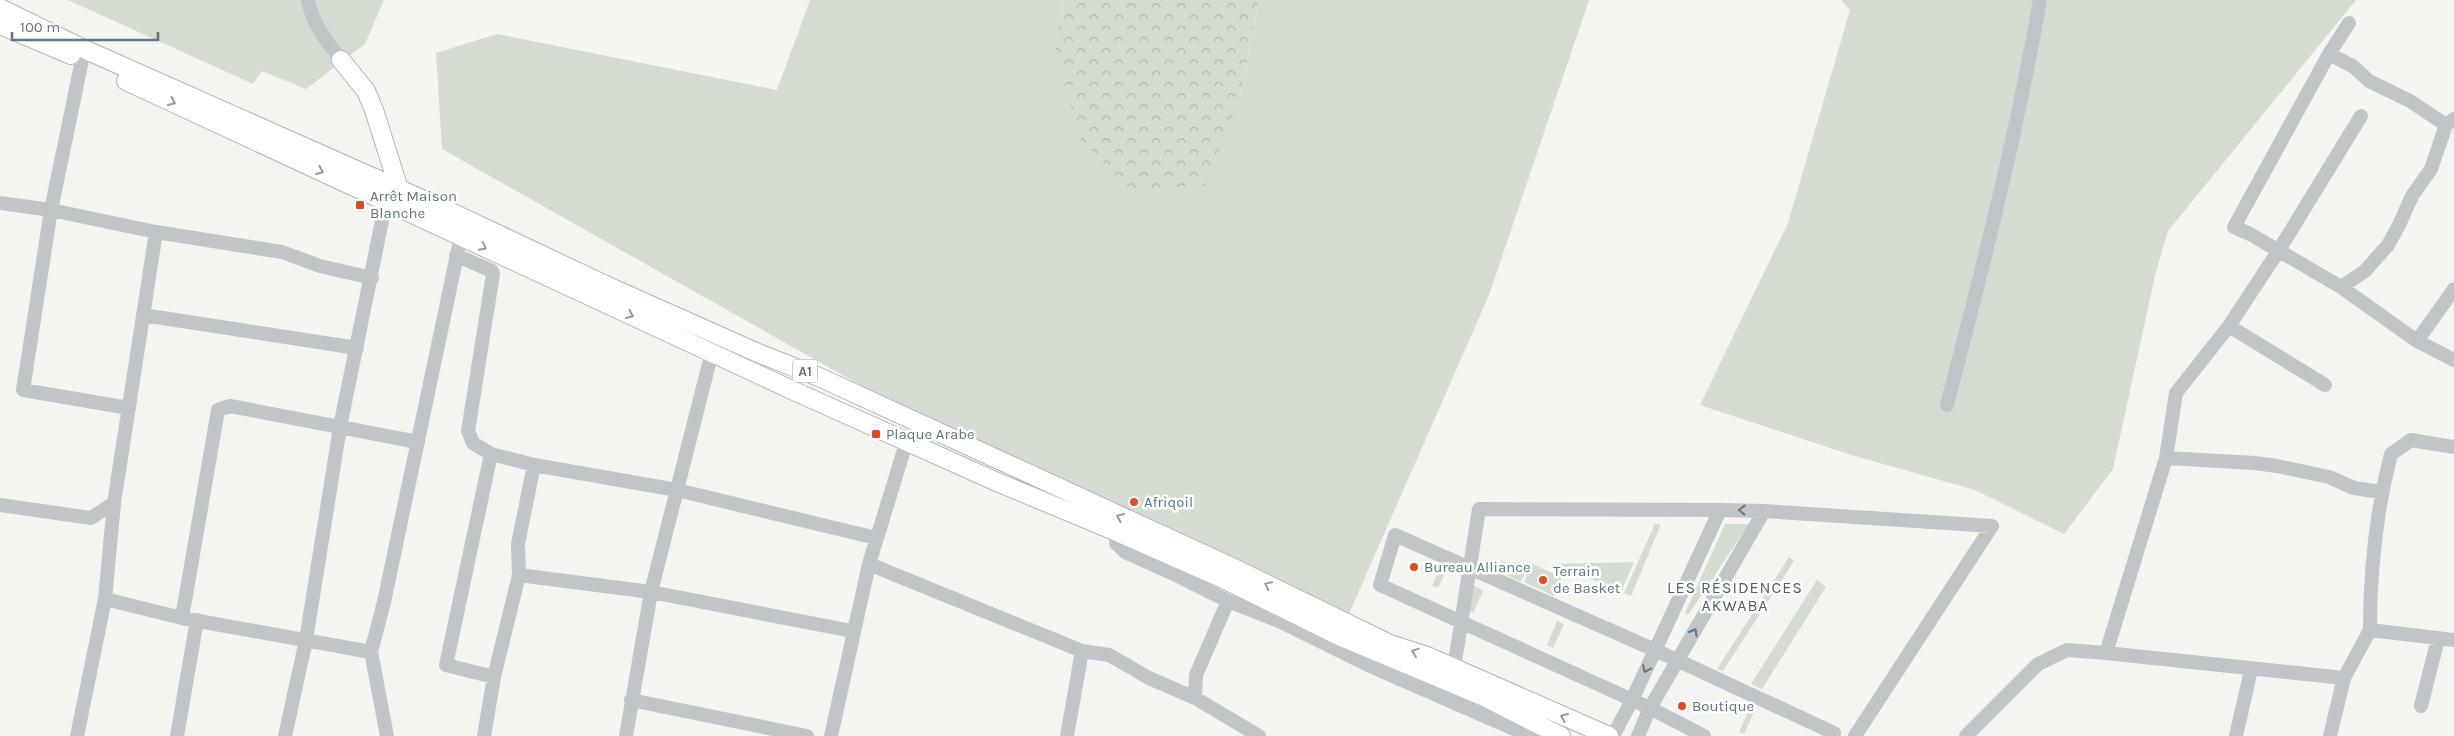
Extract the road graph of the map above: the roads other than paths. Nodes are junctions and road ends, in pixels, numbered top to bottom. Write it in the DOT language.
graph roads {
  1 [pos="308,0"];
  2 [pos="2040,0"];
  3 [pos="0,8"];
  4 [pos="2349,23"];
  5 [pos="0,25"];
  6 [pos="2329,54"];
  7 [pos="82,60"];
  8 [pos="341,60"];
  9 [pos="2361,116"];
  10 [pos="2450,122"];
  11 [pos="392,195"];
  12 [pos="0,203"];
  13 [pos="51,210"];
  14 [pos="156,232"];
  15 [pos="461,236"];
  16 [pos="2279,250"];
  17 [pos="456,255"];
  18 [pos="372,278"];
  19 [pos="2341,287"];
  20 [pos="2454,289"];
  21 [pos="143,315"];
  22 [pos="2229,326"];
  23 [pos="2417,341"];
  24 [pos="358,348"];
  25 [pos="712,352"];
  26 [pos="2454,360"];
  27 [pos="2325,385"];
  28 [pos="1947,405"];
  29 [pos="129,408"];
  30 [pos="340,426"];
  31 [pos="907,440"];
  32 [pos="418,442"];
  33 [pos="2454,446"];
  34 [pos="491,454"];
  35 [pos="2166,458"];
  36 [pos="534,465"];
  37 [pos="677,490"];
  38 [pos="2381,492"];
  39 [pos="114,504"];
  40 [pos="0,505"];
  41 [pos="1720,510"];
  42 [pos="1764,511"];
  43 [pos="1117,532"];
  44 [pos="876,538"];
  45 [pos="869,564"];
  46 [pos="1470,566"];
  47 [pos="519,575"];
  48 [pos="651,592"];
  49 [pos="105,599"];
  50 [pos="1228,601"];
  51 [pos="182,618"];
  52 [pos="197,620"];
  53 [pos="1461,621"];
  54 [pos="2370,630"];
  55 [pos="852,631"];
  56 [pos="2438,638"];
  57 [pos="306,640"];
  58 [pos="2454,640"];
  59 [pos="1655,650"];
  60 [pos="1082,651"];
  61 [pos="370,652"];
  62 [pos="2106,653"];
  63 [pos="1677,661"];
  64 [pos="1454,668"];
  65 [pos="2250,670"];
  66 [pos="494,677"];
  67 [pos="2344,678"];
  68 [pos="1195,698"];
  69 [pos="631,700"];
  70 [pos="1632,700"];
  71 [pos="2421,706"];
  72 [pos="1650,708"];
  73 [pos="1512,732"];
  74 [pos="1834,733"];
  75 [pos="77,736"];
  76 [pos="177,736"];
  77 [pos="285,736"];
  78 [pos="387,736"];
  79 [pos="484,736"];
  80 [pos="626,736"];
  81 [pos="807,736"];
  82 [pos="831,736"];
  83 [pos="1067,736"];
  84 [pos="1260,736"];
  85 [pos="1530,736"];
  86 [pos="1561,736"];
  87 [pos="1611,736"];
  88 [pos="1638,736"];
  89 [pos="1704,736"];
  90 [pos="1856,736"];
  91 [pos="1966,736"];
  92 [pos="2236,736"];
  93 [pos="2330,736"];
  1 -- 8 [label="street"];
  2 -- 28 [label="street"];
  3 -- 11 [label="main road, A1"];
  4 -- 6 [label="street"];
  5 -- 7 [label="main road, A1"];
  6 -- 10 [label="street"];
  6 -- 16 [label="street"];
  7 -- 11 [label="main road, A1, one-way"];
  7 -- 13 [label="street"];
  8 -- 11 [label="main road"];
  9 -- 16 [label="street"];
  10 -- 19 [label="street"];
  11 -- 15 [label="main road, A1"];
  11 -- 18 [label="street"];
  64 -- 11 [label="main road, A1, one-way"];
  12 -- 13 [label="street"];
  13 -- 14 [label="street"];
  13 -- 29 [label="street"];
  14 -- 18 [label="street"];
  14 -- 21 [label="street"];
  15 -- 17 [label="street"];
  15 -- 25 [label="main road, A1, one-way"];
  16 -- 19 [label="street"];
  16 -- 22 [label="street"];
  17 -- 32 [label="street"];
  17 -- 34 [label="street"];
  18 -- 24 [label="street"];
  19 -- 23 [label="street"];
  20 -- 23 [label="street"];
  21 -- 24 [label="street"];
  21 -- 29 [label="street"];
  22 -- 27 [label="street"];
  22 -- 35 [label="street"];
  23 -- 26 [label="street"];
  24 -- 30 [label="street"];
  25 -- 31 [label="main road, A1"];
  25 -- 37 [label="street"];
  29 -- 39 [label="street"];
  30 -- 32 [label="street"];
  30 -- 51 [label="street"];
  30 -- 57 [label="street"];
  31 -- 43 [label="main road, A1"];
  31 -- 44 [label="street"];
  32 -- 61 [label="street"];
  33 -- 38 [label="street"];
  34 -- 36 [label="street"];
  34 -- 66 [label="street"];
  35 -- 38 [label="street"];
  35 -- 62 [label="street"];
  36 -- 37 [label="street"];
  36 -- 47 [label="street"];
  37 -- 44 [label="street"];
  37 -- 48 [label="street"];
  38 -- 54 [label="street"];
  39 -- 40 [label="street"];
  39 -- 49 [label="street"];
  42 -- 41 [label="street, one-way"];
  41 -- 46 [label="street"];
  41 -- 59 [label="street"];
  63 -- 42 [label="street, one-way"];
  42 -- 90 [label="street"];
  43 -- 50 [label="street"];
  43 -- 86 [label="main road, A1"];
  44 -- 45 [label="street"];
  45 -- 55 [label="street"];
  45 -- 60 [label="street"];
  46 -- 53 [label="street"];
  46 -- 53 [label="street"];
  46 -- 59 [label="street"];
  47 -- 48 [label="street"];
  47 -- 66 [label="street"];
  48 -- 55 [label="street"];
  48 -- 69 [label="street"];
  49 -- 51 [label="street"];
  49 -- 75 [label="street"];
  50 -- 68 [label="street"];
  50 -- 73 [label="street"];
  51 -- 52 [label="street"];
  52 -- 57 [label="street"];
  52 -- 76 [label="street"];
  53 -- 64 [label="street"];
  53 -- 70 [label="street"];
  54 -- 56 [label="street"];
  54 -- 67 [label="street"];
  55 -- 82 [label="street"];
  56 -- 58 [label="street"];
  56 -- 71 [label="street"];
  57 -- 61 [label="street"];
  57 -- 77 [label="street"];
  59 -- 63 [label="street"];
  59 -- 70 [label="street, one-way"];
  60 -- 68 [label="street"];
  60 -- 83 [label="street"];
  61 -- 78 [label="street"];
  62 -- 65 [label="street"];
  62 -- 91 [label="street"];
  63 -- 72 [label="street"];
  63 -- 74 [label="street"];
  87 -- 64 [label="main road, A1, one-way"];
  65 -- 67 [label="street"];
  65 -- 92 [label="street"];
  66 -- 79 [label="street"];
  67 -- 93 [label="street"];
  68 -- 84 [label="street"];
  69 -- 80 [label="street"];
  69 -- 81 [label="street"];
  70 -- 72 [label="street"];
  70 -- 87 [label="street"];
  72 -- 88 [label="street"];
  72 -- 89 [label="street"];
  73 -- 85 [label="street"];
}
